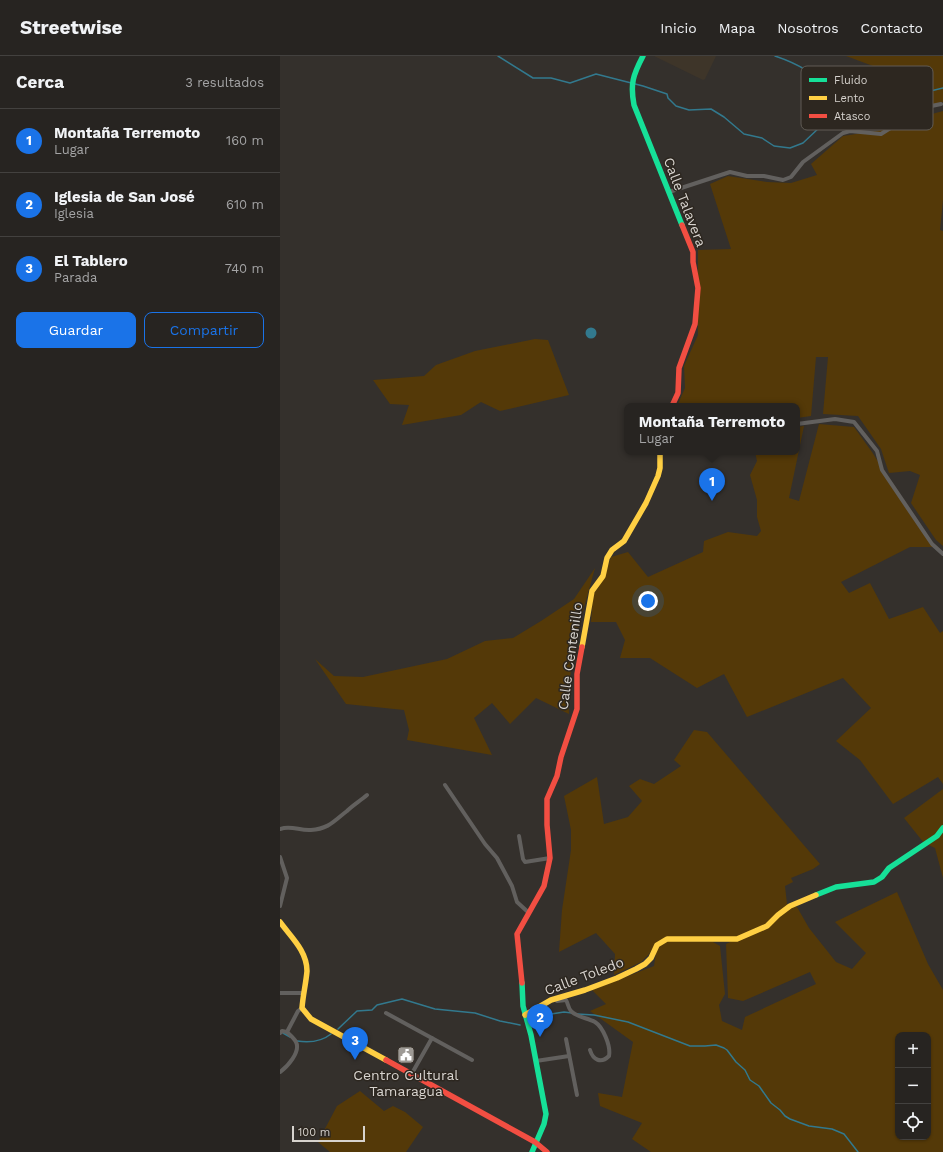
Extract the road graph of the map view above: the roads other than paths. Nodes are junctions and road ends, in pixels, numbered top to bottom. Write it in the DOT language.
graph roads {
  1 [pos="643,56"];
  2 [pos="941,104"];
  3 [pos="933,106"];
  4 [pos="887,130"];
  5 [pos="669,192"];
  6 [pos="673,403"];
  7 [pos="800,424"];
  8 [pos="660,455"];
  9 [pos="943,554"];
  10 [pos="445,785"];
  11 [pos="367,795"];
  12 [pos="943,828"];
  13 [pos="280,829"];
  14 [pos="519,836"];
  15 [pos="280,857"];
  16 [pos="550,858"];
  17 [pos="280,906"];
  18 [pos="529,912"];
  19 [pos="280,922"];
  20 [pos="280,993"];
  21 [pos="304,993"];
  22 [pos="551,1000"];
  23 [pos="302,1008"];
  24 [pos="386,1013"];
  25 [pos="525,1014"];
  26 [pos="287,1032"];
  27 [pos="280,1033"];
  28 [pos="432,1038"];
  29 [pos="566,1039"];
  30 [pos="590,1050"];
  31 [pos="569,1056"];
  32 [pos="472,1060"];
  33 [pos="536,1062"];
  34 [pos="280,1072"];
  35 [pos="411,1075"];
  36 [pos="577,1095"];
  37 [pos="535,1142"];
  38 [pos="532,1152"];
  39 [pos="547,1152"];
  1 -- 5 [label="street, Calle Talavera"];
  2 -- 3 [label="street"];
  4 -- 5 [label="street"];
  5 -- 6 [label="street, Calle Talavera"];
  7 -- 9 [label="street"];
  8 -- 16 [label="street, Calle Centenillo"];
  10 -- 18 [label="street"];
  11 -- 13 [label="street"];
  12 -- 22 [label="street, Calle Toledo"];
  14 -- 16 [label="street"];
  15 -- 17 [label="street"];
  16 -- 18 [label="street, Calle Centenillo"];
  18 -- 25 [label="street, Calle Centenillo"];
  19 -- 21 [label="street"];
  20 -- 21 [label="street"];
  21 -- 23 [label="street"];
  22 -- 25 [label="street, Calle Toledo"];
  22 -- 30 [label="street"];
  23 -- 26 [label="street"];
  23 -- 35 [label="street"];
  24 -- 28 [label="street"];
  25 -- 33 [label="street, Calle Centenillo"];
  26 -- 27 [label="street"];
  26 -- 34 [label="street"];
  28 -- 32 [label="street"];
  28 -- 35 [label="street"];
  29 -- 31 [label="street"];
  31 -- 33 [label="street"];
  31 -- 36 [label="street"];
  33 -- 37 [label="street, Calle Centenillo"];
  35 -- 37 [label="street"];
  37 -- 38 [label="street, Calle Centenillo"];
  37 -- 39 [label="street"];
}
